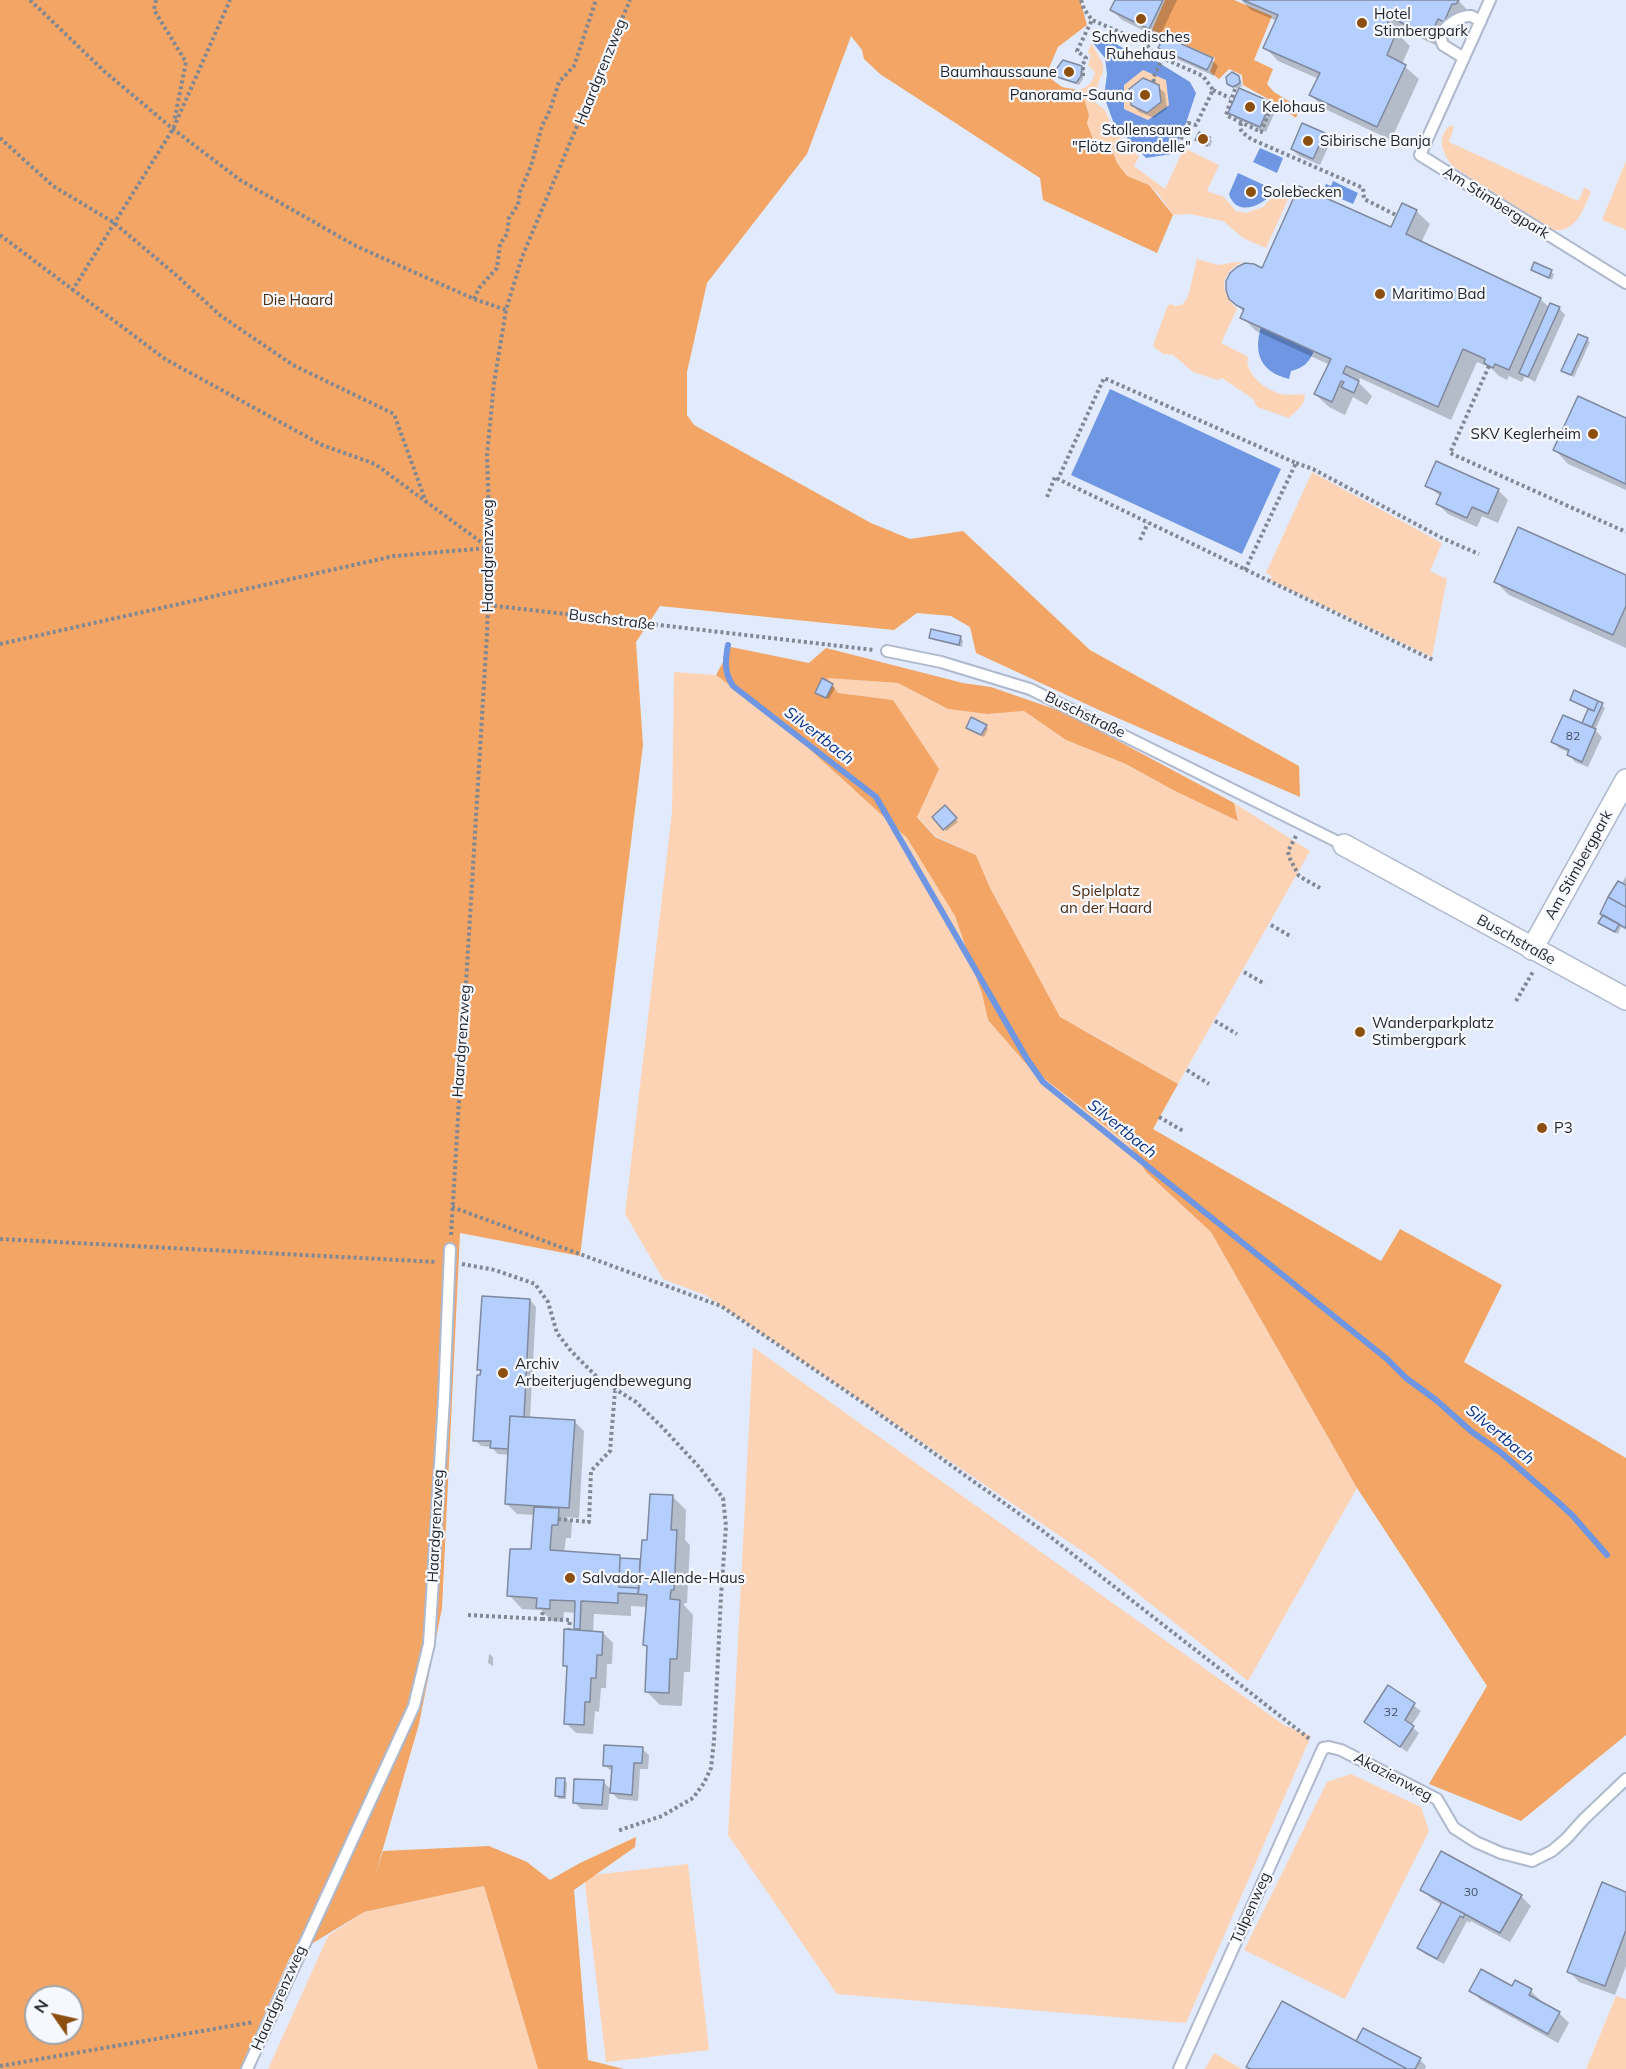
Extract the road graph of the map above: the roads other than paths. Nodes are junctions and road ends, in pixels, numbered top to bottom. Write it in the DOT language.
graph roads {
  1 [pos="1490,0"];
  2 [pos="1481,21"];
  3 [pos="1464,58"];
  4 [pos="1626,283"];
  5 [pos="887,651"];
  6 [pos="1626,780"];
  7 [pos="1344,845"];
  8 [pos="1537,952"];
  9 [pos="1626,999"];
  10 [pos="450,1248"];
  11 [pos="1323,1748"];
  12 [pos="1626,1779"];
  13 [pos="247,2069"];
  14 [pos="1179,2069"];
  1 -- 2 [label="lane, Am Stimbergpark"];
  2 -- 3 [label="lane, Am Stimbergpark"];
  2 -- 3 [label="lane"];
  3 -- 4 [label="lane, Am Stimbergpark"];
  5 -- 7 [label="lane, Buschstraße"];
  6 -- 8 [label="street, Am Stimbergpark"];
  7 -- 8 [label="street, Buschstraße"];
  8 -- 9 [label="street, Buschstraße"];
  10 -- 13 [label="lane, Haardgrenzweg"];
  11 -- 12 [label="lane, Akazienweg"];
  11 -- 14 [label="lane, Tulpenweg"];
}
